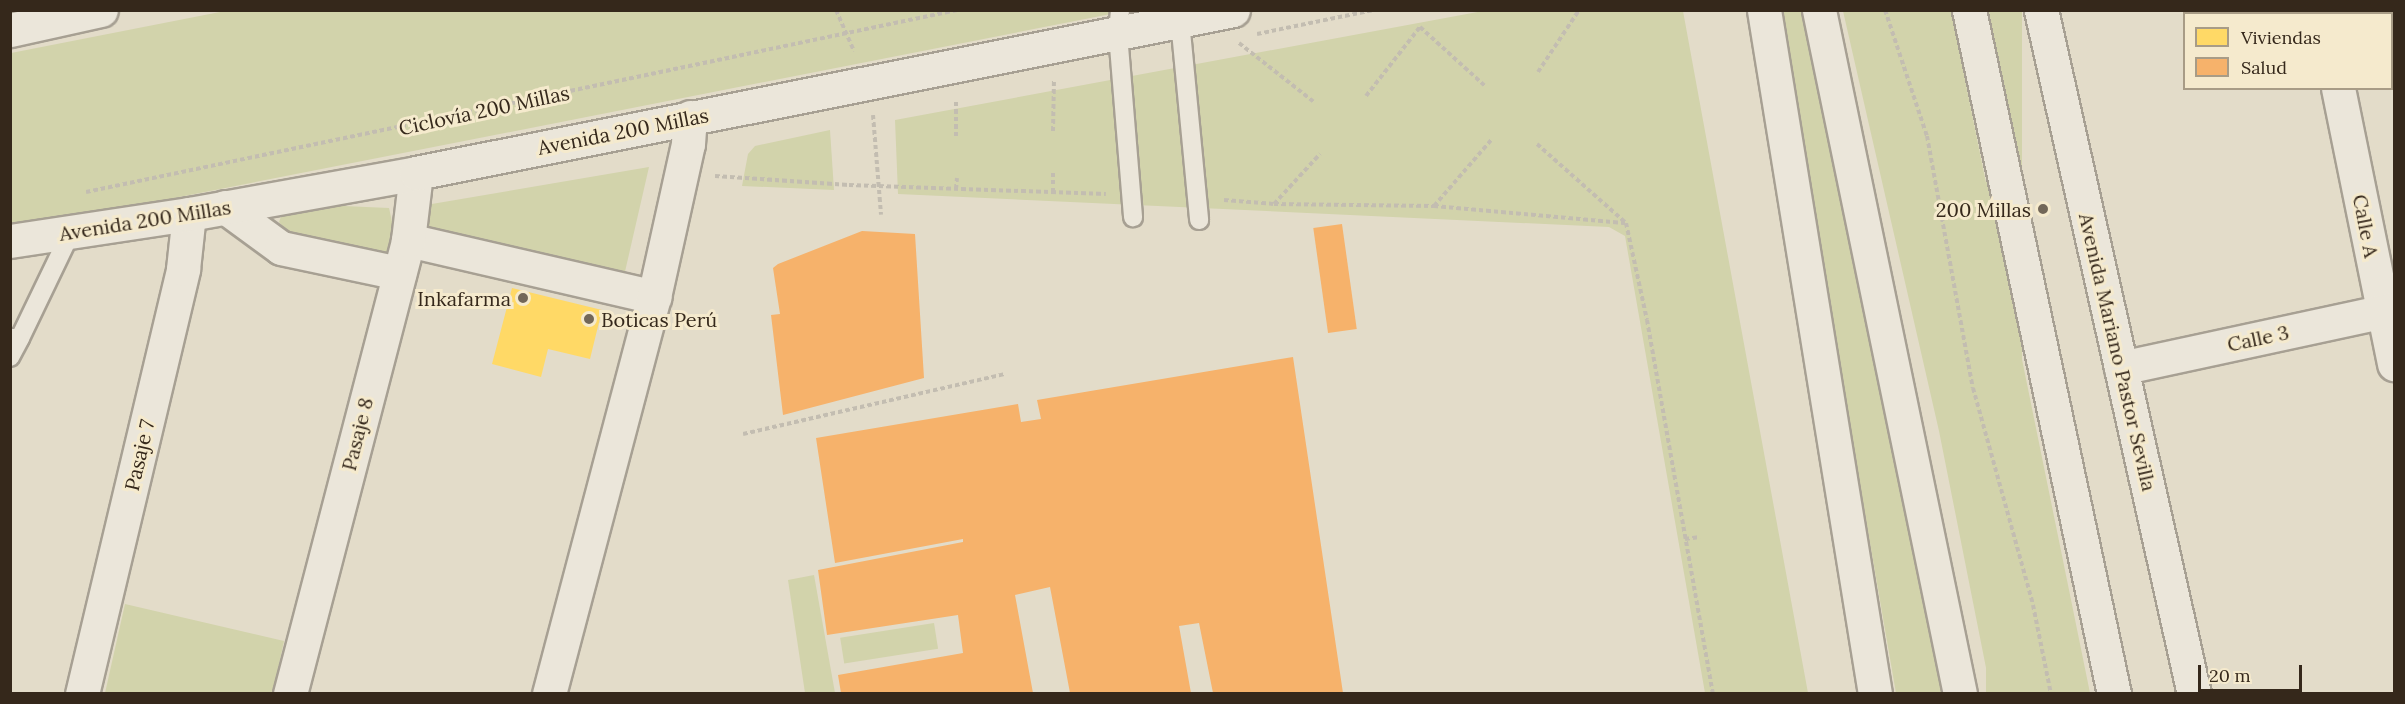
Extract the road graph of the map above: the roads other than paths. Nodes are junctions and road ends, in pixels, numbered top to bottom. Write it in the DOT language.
graph roads {
  1 [pos="101,10"];
  2 [pos="1764,10"];
  3 [pos="1819,10"];
  4 [pos="1969,10"];
  5 [pos="2041,10"];
  6 [pos="1180,21"];
  7 [pos="1119,22"];
  8 [pos="1233,25"];
  9 [pos="10,30"];
  10 [pos="2338,90"];
  11 [pos="690,117"];
  12 [pos="416,173"];
  13 [pos="225,207"];
  14 [pos="189,214"];
  15 [pos="1132,217"];
  16 [pos="1199,220"];
  17 [pos="71,232"];
  18 [pos="408,240"];
  19 [pos="10,241"];
  20 [pos="399,273"];
  21 [pos="654,297"];
  22 [pos="2389,310"];
  23 [pos="15,338"];
  24 [pos="10,357"];
  25 [pos="2394,364"];
  26 [pos="2121,368"];
  27 [pos="82,693"];
  28 [pos="290,693"];
  29 [pos="549,693"];
  30 [pos="1875,693"];
  31 [pos="1960,693"];
  32 [pos="2114,693"];
  33 [pos="2194,693"];
  1 -- 9 [label="street"];
  2 -- 30 [label="street"];
  3 -- 31 [label="street"];
  4 -- 32 [label="street"];
  5 -- 26 [label="street, Avenida Mariano Pastor Sevilla"];
  6 -- 7 [label="street, Avenida 200 Millas"];
  6 -- 8 [label="street, Avenida 200 Millas"];
  6 -- 16 [label="lane"];
  7 -- 11 [label="street, Avenida 200 Millas"];
  7 -- 15 [label="lane"];
  10 -- 22 [label="street, Calle A"];
  11 -- 12 [label="street, Avenida 200 Millas"];
  11 -- 21 [label="street"];
  12 -- 13 [label="street, Avenida 200 Millas"];
  12 -- 18 [label="street, Pasaje 8"];
  13 -- 14 [label="street, Avenida 200 Millas"];
  13 -- 20 [label="street"];
  14 -- 17 [label="street, Avenida 200 Millas"];
  14 -- 27 [label="street, Pasaje 7"];
  17 -- 19 [label="street, Avenida 200 Millas"];
  17 -- 23 [label="lane"];
  18 -- 20 [label="street, Pasaje 8"];
  18 -- 21 [label="street"];
  20 -- 28 [label="street, Pasaje 8"];
  21 -- 29 [label="street"];
  22 -- 25 [label="street, Calle A"];
  22 -- 26 [label="street, Calle 3"];
  23 -- 24 [label="lane"];
  26 -- 33 [label="street, Avenida Mariano Pastor Sevilla"];
}
